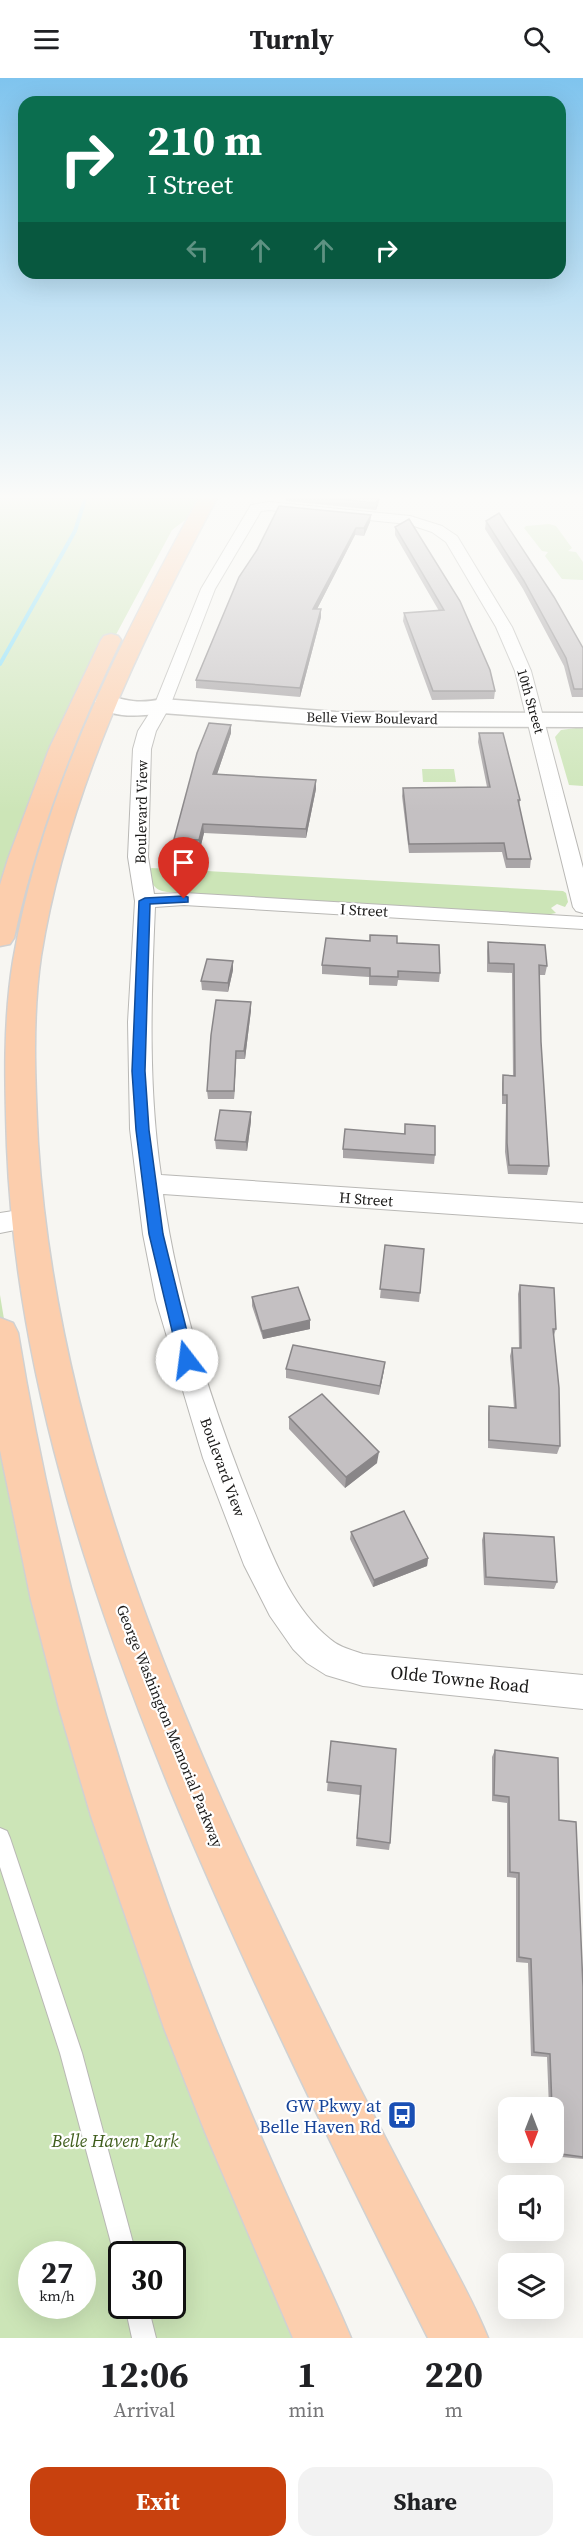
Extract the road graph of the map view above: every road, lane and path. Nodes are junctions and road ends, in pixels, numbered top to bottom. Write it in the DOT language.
graph roads {
  1 [pos="153,601"];
  2 [pos="203,601"];
  3 [pos="489,601"];
  4 [pos="118,626"];
  5 [pos="95,672"];
  6 [pos="106,702"];
  7 [pos="162,706"];
  8 [pos="73,716"];
  9 [pos="537,720"];
  10 [pos="583,720"];
  11 [pos="145,901"];
  12 [pos="583,907"];
  13 [pos="583,924"];
  14 [pos="0,938"];
  15 [pos="150,1184"];
  16 [pos="583,1213"];
  17 [pos="13,1221"];
  18 [pos="0,1333"];
  19 [pos="338,1663"];
  20 [pos="583,1692"];
  21 [pos="0,1838"];
  22 [pos="122,2241"];
  23 [pos="139,2319"];
  24 [pos="144,2338"];
  25 [pos="322,2338"];
  26 [pos="459,2338"];
  1 -- 6 [label="main road, George Washington Memorial Parkway"];
  2 -- 7 [label="street, Boulevard View"];
  3 -- 9 [label="street, 10th Street"];
  4 -- 5 [label="main road"];
  5 -- 6 [label="main road"];
  5 -- 8 [label="main road"];
  6 -- 7 [label="main road, Belle View Boulevard"];
  6 -- 8 [label="main road"];
  6 -- 17 [label="main road, George Washington Memorial Parkway"];
  7 -- 9 [label="main road, Belle View Boulevard"];
  7 -- 11 [label="street, Boulevard View"];
  8 -- 14 [label="main road"];
  9 -- 10 [label="main road, Belle View Boulevard"];
  9 -- 12 [label="street, 10th Street"];
  11 -- 13 [label="street, I Street"];
  11 -- 15 [label="street, Boulevard View"];
  15 -- 16 [label="street, H Street"];
  15 -- 19 [label="street, Boulevard View"];
  17 -- 26 [label="main road, George Washington Memorial Parkway"];
  18 -- 25 [label="main road"];
  19 -- 20 [label="street, Olde Towne Road"];
  21 -- 22 [label="lane"];
  23 -- 24 [label="lane"];
}
